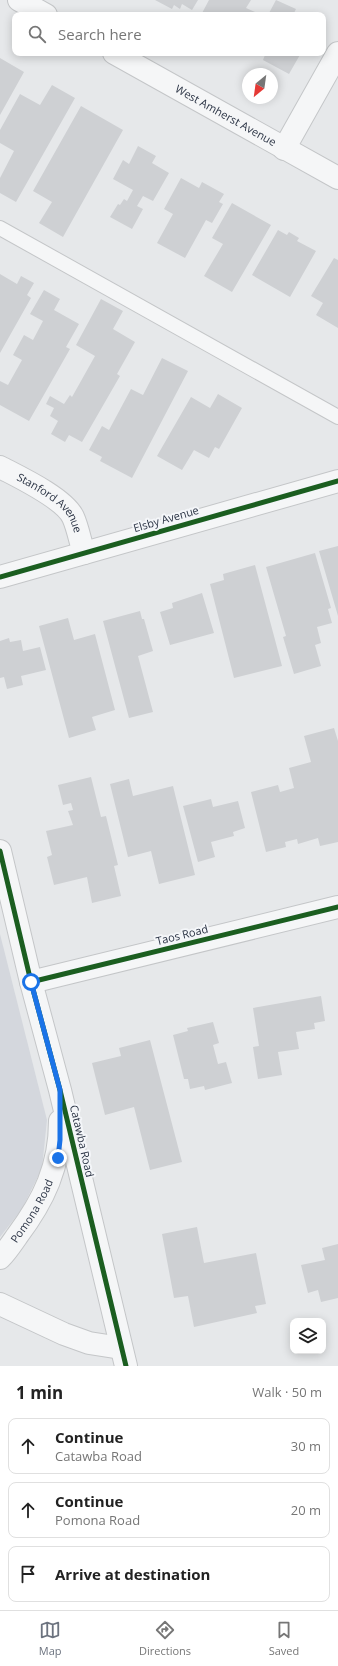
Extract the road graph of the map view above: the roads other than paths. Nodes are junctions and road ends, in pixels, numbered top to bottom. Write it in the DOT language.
graph roads {
  1 [pos="19,0"];
  2 [pos="41,12"];
  3 [pos="338,52"];
  4 [pos="119,56"];
  5 [pos="284,149"];
  6 [pos="338,178"];
  7 [pos="0,228"];
  8 [pos="338,417"];
  9 [pos="0,467"];
  10 [pos="338,481"];
  11 [pos="84,553"];
  12 [pos="0,577"];
  13 [pos="0,850"];
  14 [pos="338,908"];
  15 [pos="31,982"];
  16 [pos="60,1090"];
  17 [pos="0,1258"];
  18 [pos="0,1304"];
  19 [pos="124,1357"];
  1 -- 2 [label="street"];
  3 -- 5 [label="street"];
  4 -- 5 [label="street, West Amherst Avenue"];
  5 -- 6 [label="street, West Amherst Avenue"];
  7 -- 8 [label="lane"];
  9 -- 11 [label="street, Stanford Avenue"];
  10 -- 11 [label="street, Elsby Avenue"];
  11 -- 12 [label="street, Elsby Avenue"];
  13 -- 15 [label="street, Catawba Road"];
  14 -- 15 [label="street, Taos Road"];
  15 -- 16 [label="street, Catawba Road"];
  16 -- 17 [label="street, Pomona Road"];
  16 -- 19 [label="street, Catawba Road"];
  18 -- 19 [label="street"];
}
